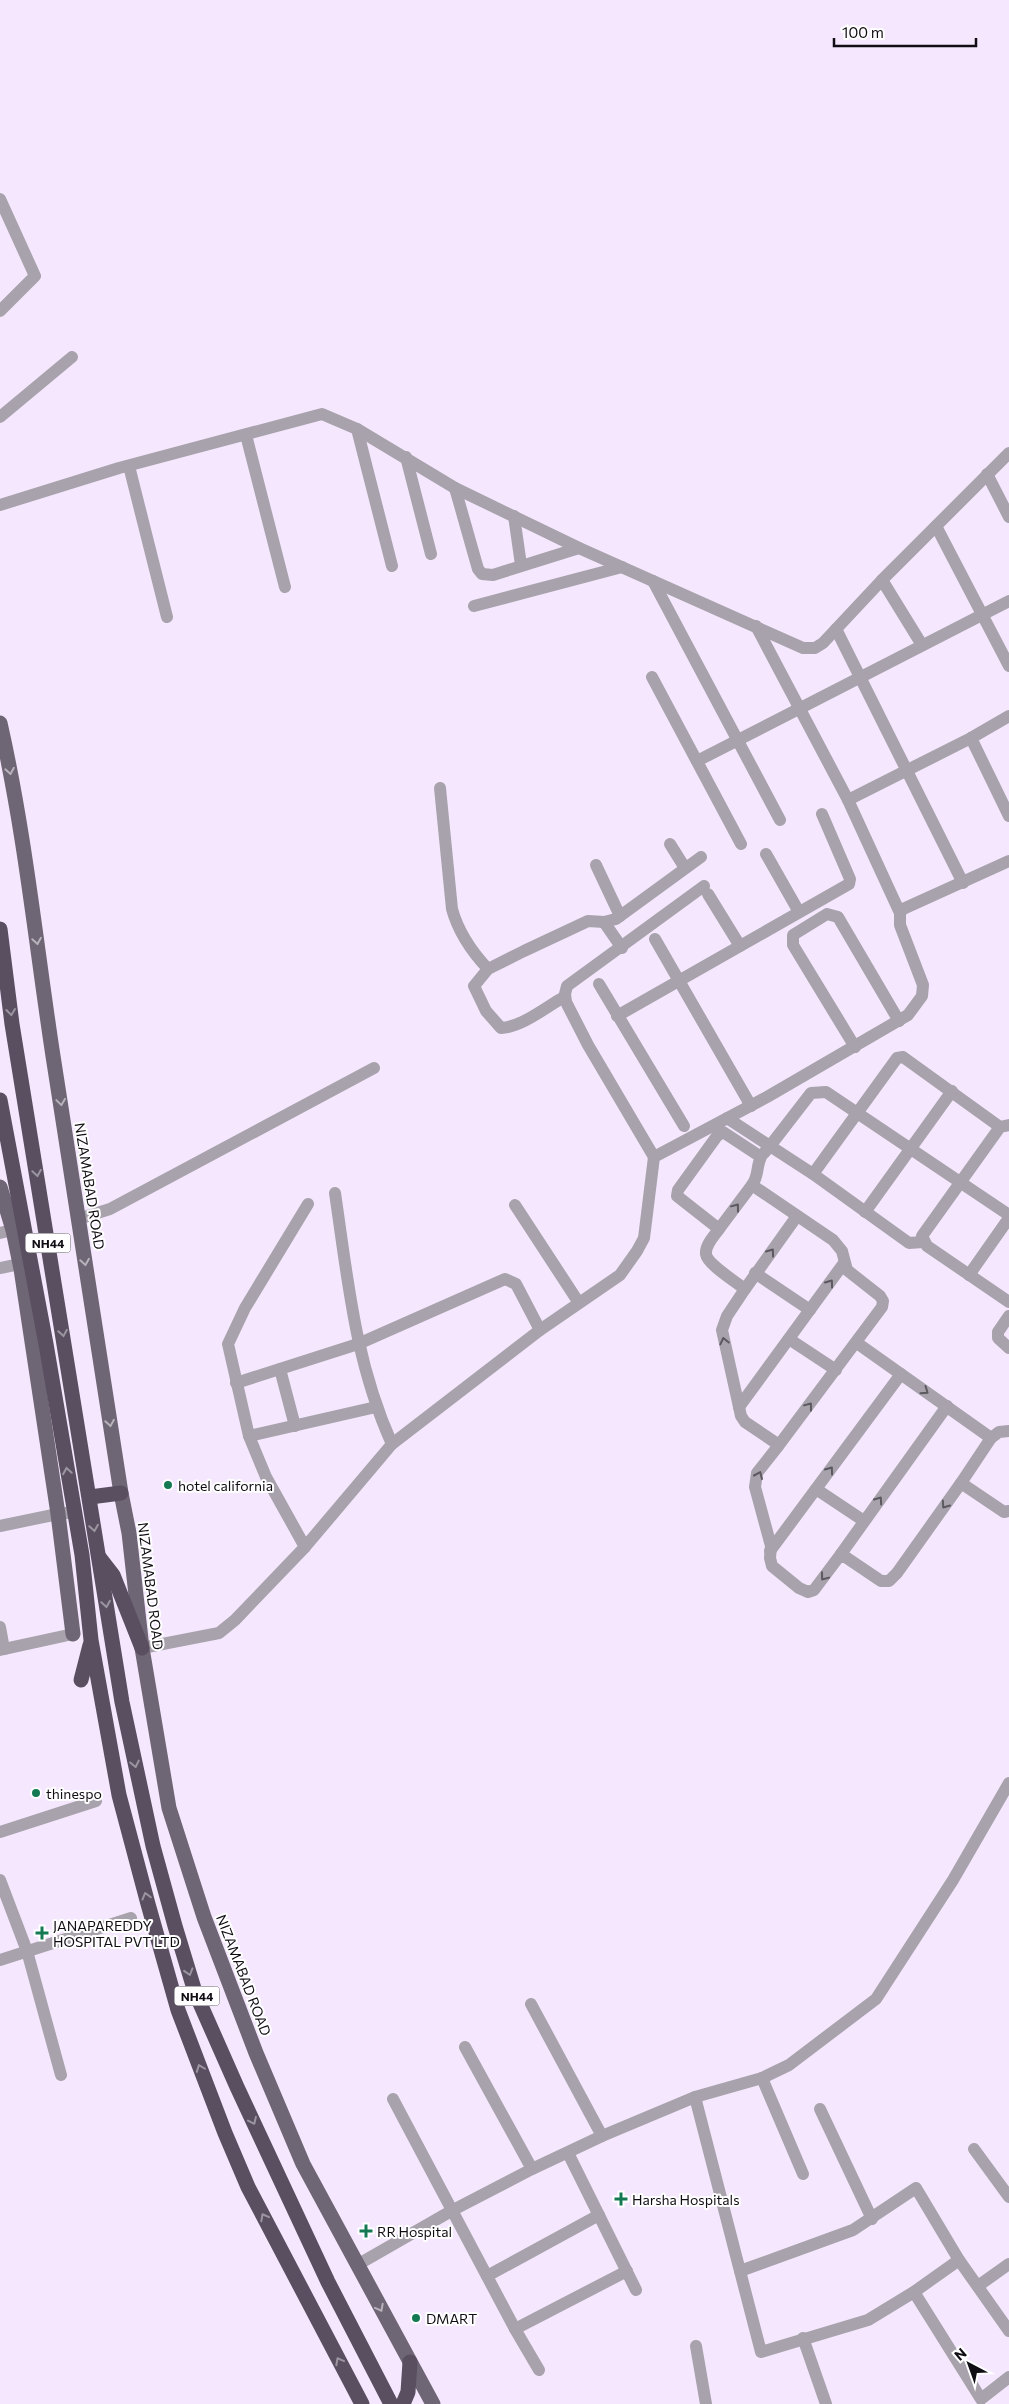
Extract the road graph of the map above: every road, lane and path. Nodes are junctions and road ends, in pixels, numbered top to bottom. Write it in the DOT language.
graph roads {
  1 [pos="0,198"];
  2 [pos="0,312"];
  3 [pos="72,357"];
  4 [pos="0,417"];
  5 [pos="357,429"];
  6 [pos="246,435"];
  7 [pos="1009,453"];
  8 [pos="406,457"];
  9 [pos="129,466"];
  10 [pos="987,474"];
  11 [pos="455,488"];
  12 [pos="0,505"];
  13 [pos="514,516"];
  14 [pos="1009,517"];
  15 [pos="936,526"];
  16 [pos="579,548"];
  17 [pos="431,554"];
  18 [pos="521,565"];
  19 [pos="392,566"];
  20 [pos="622,567"];
  21 [pos="882,580"];
  22 [pos="653,581"];
  23 [pos="285,587"];
  24 [pos="1009,602"];
  25 [pos="474,606"];
  26 [pos="983,615"];
  27 [pos="167,617"];
  28 [pos="756,626"];
  29 [pos="836,629"];
  30 [pos="922,645"];
  31 [pos="1009,666"];
  32 [pos="652,677"];
  33 [pos="861,679"];
  34 [pos="798,709"];
  35 [pos="1009,716"];
  36 [pos="0,723"];
  37 [pos="970,738"];
  38 [pos="738,742"];
  39 [pos="697,761"];
  40 [pos="906,769"];
  41 [pos="440,788"];
  42 [pos="848,800"];
  43 [pos="822,814"];
  44 [pos="1009,816"];
  45 [pos="780,820"];
  46 [pos="670,844"];
  47 [pos="740,844"];
  48 [pos="766,854"];
  49 [pos="701,857"];
  50 [pos="1009,861"];
  51 [pos="596,865"];
  52 [pos="685,868"];
  53 [pos="963,883"];
  54 [pos="799,912"];
  55 [pos="900,913"];
  56 [pos="620,916"];
  57 [pos="604,922"];
  58 [pos="0,929"];
  59 [pos="655,939"];
  60 [pos="740,946"];
  61 [pos="622,948"];
  62 [pos="488,969"];
  63 [pos="679,981"];
  64 [pos="599,984"];
  65 [pos="564,996"];
  66 [pos="617,1016"];
  67 [pos="898,1021"];
  68 [pos="855,1047"];
  69 [pos="374,1068"];
  70 [pos="952,1091"];
  71 [pos="0,1100"];
  72 [pos="751,1106"];
  73 [pos="857,1114"];
  74 [pos="728,1118"];
  75 [pos="684,1126"];
  76 [pos="1005,1126"];
  77 [pos="770,1146"];
  78 [pos="909,1149"];
  79 [pos="654,1157"];
  80 [pos="761,1157"];
  81 [pos="813,1174"];
  82 [pos="960,1184"];
  83 [pos="752,1185"];
  84 [pos="0,1187"];
  85 [pos="335,1193"];
  86 [pos="308,1204"];
  87 [pos="515,1205"];
  88 [pos="865,1212"];
  89 [pos="798,1216"];
  90 [pos="1009,1217"];
  91 [pos="78,1219"];
  92 [pos="718,1229"];
  93 [pos="6,1232"];
  94 [pos="923,1242"];
  95 [pos="20,1264"];
  96 [pos="844,1264"];
  97 [pos="0,1268"];
  98 [pos="756,1274"];
  99 [pos="970,1275"];
  100 [pos="744,1289"];
  101 [pos="1009,1302"];
  102 [pos="579,1303"];
  103 [pos="810,1310"];
  104 [pos="1009,1316"];
  105 [pos="540,1330"];
  106 [pos="789,1338"];
  107 [pos="856,1343"];
  108 [pos="358,1344"];
  109 [pos="1009,1348"];
  110 [pos="280,1368"];
  111 [pos="836,1370"];
  112 [pos="901,1374"];
  113 [pos="236,1383"];
  114 [pos="946,1406"];
  115 [pos="376,1407"];
  116 [pos="739,1407"];
  117 [pos="295,1426"];
  118 [pos="1009,1431"];
  119 [pos="249,1436"];
  120 [pos="991,1438"];
  121 [pos="392,1444"];
  122 [pos="779,1445"];
  123 [pos="960,1483"];
  124 [pos="816,1489"];
  125 [pos="121,1493"];
  126 [pos="90,1497"];
  127 [pos="1009,1511"];
  128 [pos="74,1512"];
  129 [pos="58,1514"];
  130 [pos="864,1521"];
  131 [pos="0,1526"];
  132 [pos="306,1547"];
  133 [pos="770,1551"];
  134 [pos="841,1554"];
  135 [pos="98,1556"];
  136 [pos="0,1627"];
  137 [pos="73,1634"];
  138 [pos="91,1640"];
  139 [pos="142,1648"];
  140 [pos="2,1649"];
  141 [pos="81,1680"];
  142 [pos="1009,1782"];
  143 [pos="96,1801"];
  144 [pos="0,1832"];
  145 [pos="0,1880"];
  146 [pos="131,1918"];
  147 [pos="27,1951"];
  148 [pos="0,1960"];
  149 [pos="531,2004"];
  150 [pos="465,2047"];
  151 [pos="61,2076"];
  152 [pos="762,2078"];
  153 [pos="695,2097"];
  154 [pos="393,2099"];
  155 [pos="820,2109"];
  156 [pos="602,2136"];
  157 [pos="974,2149"];
  158 [pos="568,2153"];
  159 [pos="532,2169"];
  160 [pos="803,2174"];
  161 [pos="1009,2197"];
  162 [pos="453,2210"];
  163 [pos="599,2215"];
  164 [pos="872,2219"];
  165 [pos="959,2260"];
  166 [pos="357,2264"];
  167 [pos="1009,2264"];
  168 [pos="627,2271"];
  169 [pos="740,2271"];
  170 [pos="487,2276"];
  171 [pos="978,2286"];
  172 [pos="636,2290"];
  173 [pos="914,2292"];
  174 [pos="515,2329"];
  175 [pos="1009,2331"];
  176 [pos="803,2338"];
  177 [pos="696,2346"];
  178 [pos="410,2362"];
  179 [pos="539,2370"];
  180 [pos="1009,2377"];
  181 [pos="978,2402"];
  182 [pos="362,2404"];
  183 [pos="391,2404"];
  184 [pos="403,2404"];
  185 [pos="433,2404"];
  186 [pos="706,2404"];
  187 [pos="826,2404"];
  1 -- 2 [label="street"];
  3 -- 4 [label="street"];
  5 -- 6 [label="street"];
  5 -- 8 [label="street"];
  5 -- 19 [label="street"];
  6 -- 9 [label="street"];
  6 -- 23 [label="street"];
  7 -- 10 [label="street"];
  8 -- 11 [label="street"];
  8 -- 17 [label="street"];
  9 -- 12 [label="street"];
  9 -- 27 [label="street"];
  10 -- 14 [label="street"];
  10 -- 15 [label="street"];
  11 -- 13 [label="street"];
  11 -- 18 [label="street"];
  13 -- 16 [label="street"];
  13 -- 18 [label="street"];
  15 -- 21 [label="street"];
  15 -- 26 [label="street"];
  16 -- 18 [label="street"];
  16 -- 20 [label="street"];
  20 -- 22 [label="street"];
  20 -- 25 [label="street"];
  21 -- 29 [label="street"];
  21 -- 30 [label="street"];
  22 -- 28 [label="street"];
  22 -- 38 [label="street"];
  24 -- 26 [label="street"];
  26 -- 30 [label="street"];
  26 -- 31 [label="street"];
  28 -- 29 [label="street"];
  28 -- 34 [label="street"];
  29 -- 33 [label="street"];
  30 -- 33 [label="street"];
  32 -- 39 [label="street"];
  33 -- 34 [label="street"];
  33 -- 40 [label="street"];
  34 -- 38 [label="street"];
  34 -- 42 [label="street"];
  35 -- 37 [label="street"];
  36 -- 91 [label="main road, NIZAMABAD ROAD, one-way"];
  37 -- 40 [label="street"];
  37 -- 44 [label="street"];
  38 -- 39 [label="street"];
  38 -- 45 [label="street"];
  39 -- 47 [label="street"];
  40 -- 42 [label="street"];
  40 -- 53 [label="street"];
  41 -- 62 [label="street"];
  42 -- 55 [label="street"];
  43 -- 54 [label="street"];
  46 -- 52 [label="street"];
  48 -- 54 [label="street"];
  49 -- 52 [label="street"];
  50 -- 53 [label="street"];
  51 -- 56 [label="street"];
  52 -- 56 [label="street"];
  53 -- 55 [label="street"];
  54 -- 60 [label="street"];
  55 -- 67 [label="street"];
  56 -- 57 [label="street"];
  57 -- 61 [label="street"];
  57 -- 62 [label="street"];
  58 -- 126 [label="highway, NH44, one-way"];
  59 -- 63 [label="street"];
  60 -- 61 [label="street"];
  60 -- 63 [label="street"];
  61 -- 65 [label="street"];
  62 -- 65 [label="street"];
  63 -- 66 [label="street"];
  63 -- 72 [label="street"];
  64 -- 66 [label="street"];
  65 -- 79 [label="street"];
  66 -- 75 [label="street"];
  67 -- 68 [label="street"];
  67 -- 68 [label="street"];
  68 -- 72 [label="street"];
  69 -- 91 [label="street"];
  70 -- 73 [label="street"];
  70 -- 76 [label="street"];
  70 -- 78 [label="street"];
  128 -- 71 [label="highway, NH44, one-way"];
  72 -- 74 [label="street"];
  73 -- 77 [label="street"];
  73 -- 78 [label="street"];
  73 -- 81 [label="street"];
  74 -- 77 [label="street"];
  74 -- 79 [label="street"];
  76 -- 82 [label="street"];
  77 -- 80 [label="street"];
  77 -- 81 [label="street"];
  78 -- 82 [label="street"];
  78 -- 88 [label="street"];
  79 -- 102 [label="street"];
  80 -- 83 [label="street"];
  80 -- 92 [label="street"];
  81 -- 88 [label="street"];
  82 -- 90 [label="street"];
  82 -- 94 [label="street"];
  83 -- 89 [label="street"];
  92 -- 83 [label="street, one-way"];
  84 -- 93 [label="main road"];
  85 -- 108 [label="street"];
  86 -- 113 [label="street"];
  87 -- 102 [label="street"];
  88 -- 94 [label="street"];
  89 -- 96 [label="street"];
  98 -- 89 [label="street, one-way"];
  90 -- 99 [label="street"];
  91 -- 125 [label="main road, NIZAMABAD ROAD, one-way"];
  92 -- 100 [label="street"];
  93 -- 95 [label="main road"];
  94 -- 99 [label="street"];
  95 -- 97 [label="street"];
  95 -- 129 [label="main road"];
  103 -- 96 [label="street, one-way"];
  96 -- 107 [label="street"];
  98 -- 100 [label="street"];
  98 -- 103 [label="street"];
  99 -- 101 [label="street"];
  116 -- 100 [label="street, one-way"];
  102 -- 105 [label="street"];
  103 -- 106 [label="street"];
  104 -- 109 [label="street"];
  105 -- 108 [label="street"];
  105 -- 121 [label="street"];
  106 -- 111 [label="street"];
  106 -- 116 [label="street"];
  107 -- 111 [label="street"];
  107 -- 112 [label="street"];
  108 -- 110 [label="street"];
  108 -- 115 [label="street"];
  110 -- 113 [label="street"];
  110 -- 117 [label="street"];
  122 -- 111 [label="street, one-way"];
  112 -- 114 [label="street, one-way"];
  124 -- 112 [label="street, one-way"];
  113 -- 119 [label="street"];
  114 -- 120 [label="street"];
  130 -- 114 [label="street, one-way"];
  115 -- 117 [label="street"];
  115 -- 121 [label="street"];
  116 -- 122 [label="street"];
  117 -- 119 [label="street"];
  118 -- 120 [label="street"];
  119 -- 132 [label="street"];
  120 -- 123 [label="street"];
  121 -- 132 [label="street"];
  133 -- 122 [label="street, one-way"];
  123 -- 127 [label="street"];
  123 -- 134 [label="street, one-way"];
  124 -- 130 [label="street"];
  124 -- 133 [label="street"];
  125 -- 126 [label="highway"];
  125 -- 139 [label="main road, NIZAMABAD ROAD"];
  126 -- 135 [label="highway, NH44, one-way"];
  128 -- 129 [label="street"];
  128 -- 138 [label="highway, NH44"];
  129 -- 131 [label="street"];
  129 -- 137 [label="main road"];
  130 -- 134 [label="street"];
  132 -- 139 [label="street"];
  134 -- 133 [label="street, one-way"];
  135 -- 139 [label="highway"];
  135 -- 183 [label="highway, NH44, one-way"];
  136 -- 140 [label="street"];
  137 -- 140 [label="street"];
  138 -- 141 [label="highway"];
  182 -- 138 [label="highway, NH44, one-way"];
  139 -- 166 [label="main road, NIZAMABAD ROAD"];
  142 -- 152 [label="street"];
  143 -- 144 [label="street"];
  145 -- 147 [label="street"];
  146 -- 147 [label="street"];
  147 -- 148 [label="street"];
  147 -- 151 [label="street"];
  149 -- 156 [label="street"];
  150 -- 159 [label="street"];
  152 -- 153 [label="street"];
  152 -- 160 [label="street"];
  153 -- 156 [label="street"];
  153 -- 169 [label="street"];
  154 -- 162 [label="street"];
  155 -- 164 [label="street"];
  156 -- 158 [label="street"];
  157 -- 161 [label="street"];
  158 -- 159 [label="street"];
  158 -- 163 [label="street"];
  159 -- 162 [label="street"];
  162 -- 166 [label="street"];
  162 -- 170 [label="street"];
  163 -- 168 [label="street"];
  163 -- 170 [label="street"];
  164 -- 165 [label="street"];
  164 -- 169 [label="street"];
  165 -- 171 [label="street"];
  165 -- 173 [label="street"];
  166 -- 178 [label="main road, NIZAMABAD ROAD, one-way"];
  167 -- 171 [label="street"];
  168 -- 172 [label="street"];
  168 -- 174 [label="street"];
  169 -- 176 [label="street"];
  170 -- 174 [label="street"];
  171 -- 175 [label="street"];
  173 -- 176 [label="street"];
  173 -- 181 [label="street"];
  174 -- 179 [label="street"];
  176 -- 187 [label="street"];
  177 -- 186 [label="street"];
  178 -- 184 [label="highway"];
  178 -- 185 [label="main road, NIZAMABAD ROAD"];
  180 -- 181 [label="street"];
}
